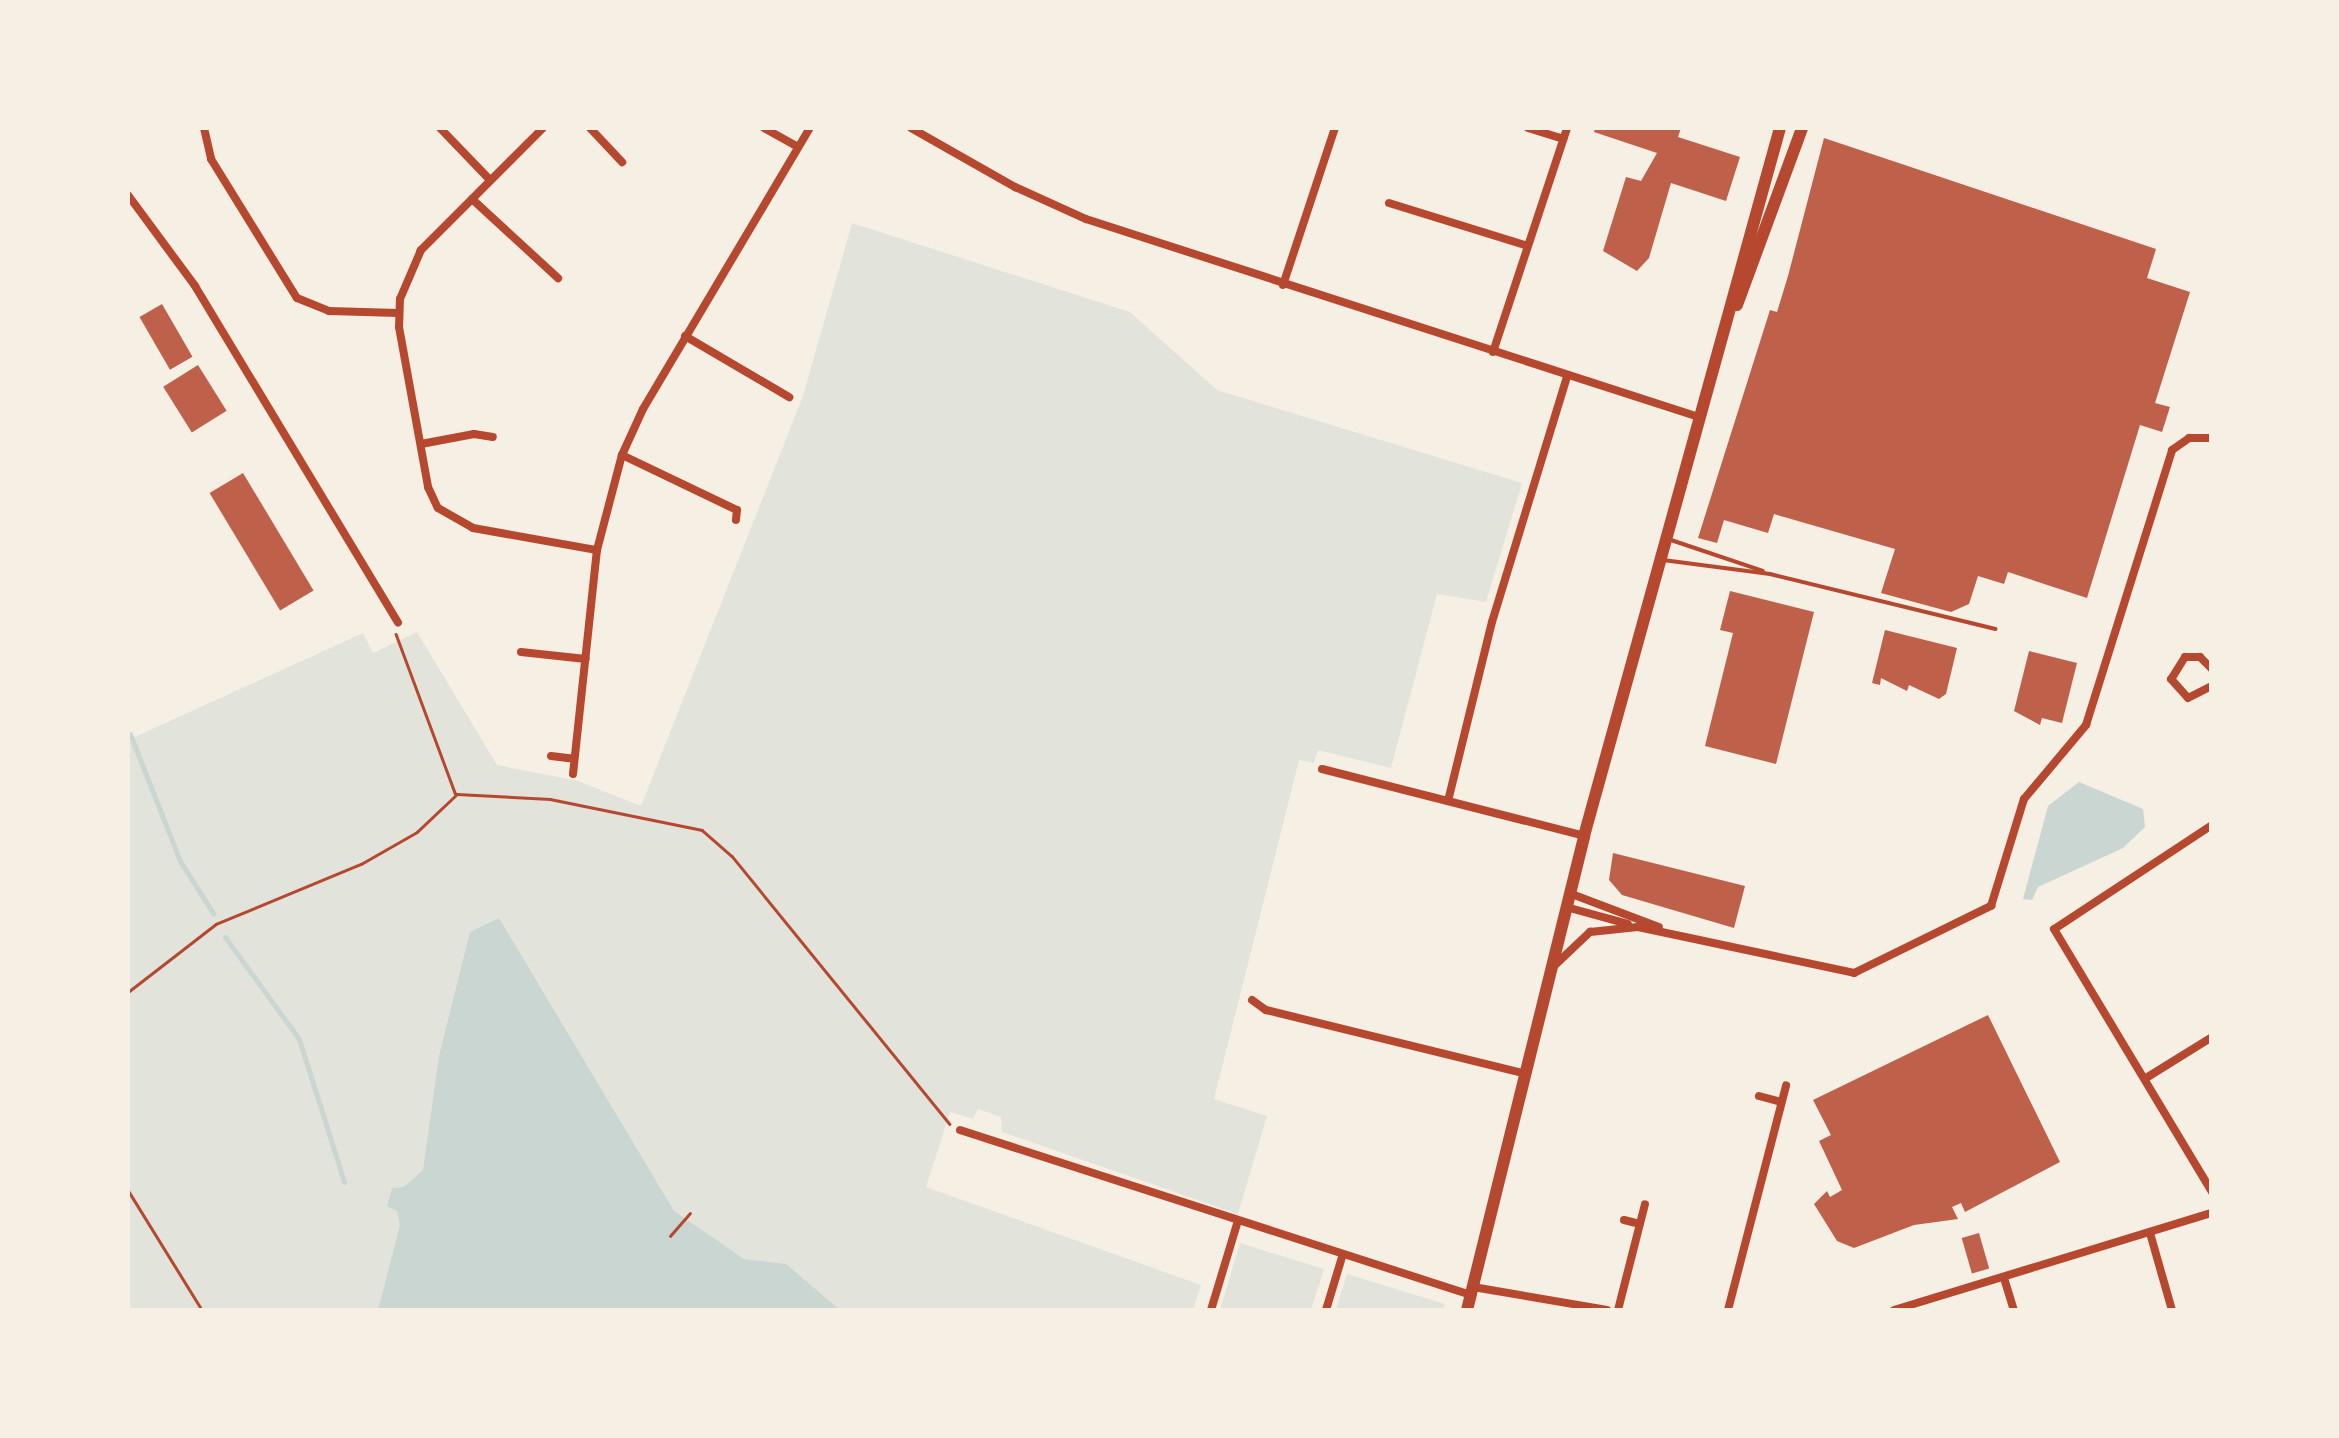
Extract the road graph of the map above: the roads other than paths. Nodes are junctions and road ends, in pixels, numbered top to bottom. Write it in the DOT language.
graph roads {
  1 [pos="204,128"];
  2 [pos="440,128"];
  3 [pos="543,128"];
  4 [pos="590,128"];
  5 [pos="764,128"];
  6 [pos="810,128"];
  7 [pos="912,128"];
  8 [pos="1336,128"];
  9 [pos="1528,128"];
  10 [pos="1567,128"];
  11 [pos="1780,128"];
  12 [pos="1802,128"];
  13 [pos="1563,140"];
  14 [pos="798,147"];
  15 [pos="622,162"];
  16 [pos="490,180"];
  17 [pos="128,195"];
  18 [pos="472,198"];
  19 [pos="1389,203"];
  20 [pos="1528,246"];
  21 [pos="558,278"];
  22 [pos="1283,285"];
  23 [pos="398,314"];
  24 [pos="1731,316"];
  25 [pos="686,336"];
  26 [pos="1493,352"];
  27 [pos="1568,376"];
  28 [pos="789,397"];
  29 [pos="1699,418"];
  30 [pos="493,438"];
  31 [pos="2212,438"];
  32 [pos="421,444"];
  33 [pos="622,455"];
  34 [pos="736,520"];
  35 [pos="1663,538"];
  36 [pos="597,550"];
  37 [pos="1657,560"];
  38 [pos="1770,574"];
  39 [pos="398,623"];
  40 [pos="1996,629"];
  41 [pos="521,652"];
  42 [pos="586,660"];
  43 [pos="2212,669"];
  44 [pos="2211,688"];
  45 [pos="551,756"];
  46 [pos="574,758"];
  47 [pos="1322,770"];
  48 [pos="572,774"];
  49 [pos="1448,802"];
  50 [pos="2212,825"];
  51 [pos="1584,836"];
  52 [pos="1568,900"];
  53 [pos="1638,927"];
  54 [pos="1678,934"];
  55 [pos="1551,970"];
  56 [pos="1252,1000"];
  57 [pos="2212,1037"];
  58 [pos="1526,1074"];
  59 [pos="2146,1078"];
  60 [pos="1786,1086"];
  61 [pos="1758,1096"];
  62 [pos="1781,1102"];
  63 [pos="990,1125"];
  64 [pos="960,1130"];
  65 [pos="985,1139"];
  66 [pos="2212,1192"];
  67 [pos="1645,1204"];
  68 [pos="2212,1213"];
  69 [pos="1624,1220"];
  70 [pos="1237,1224"];
  71 [pos="1640,1224"];
  72 [pos="2150,1232"];
  73 [pos="1342,1257"];
  74 [pos="2004,1278"];
  75 [pos="1472,1291"];
  76 [pos="1212,1310"];
  77 [pos="1326,1310"];
  78 [pos="1467,1310"];
  79 [pos="1607,1310"];
  80 [pos="1618,1310"];
  81 [pos="1728,1310"];
  82 [pos="1894,1310"];
  83 [pos="2014,1310"];
  84 [pos="2172,1310"];
  1 -- 23 [label="street"];
  2 -- 16 [label="street"];
  3 -- 16 [label="street"];
  4 -- 15 [label="street"];
  5 -- 14 [label="street"];
  6 -- 14 [label="street"];
  7 -- 22 [label="street"];
  8 -- 22 [label="street"];
  9 -- 13 [label="street"];
  10 -- 13 [label="street"];
  11 -- 24 [label="main road"];
  12 -- 24 [label="main road"];
  13 -- 20 [label="street"];
  14 -- 25 [label="street"];
  16 -- 18 [label="street"];
  17 -- 39 [label="street"];
  18 -- 21 [label="street"];
  18 -- 23 [label="street"];
  19 -- 20 [label="street"];
  20 -- 26 [label="street"];
  22 -- 26 [label="street"];
  23 -- 32 [label="street"];
  24 -- 29 [label="main road"];
  25 -- 28 [label="street"];
  25 -- 33 [label="street"];
  26 -- 27 [label="street"];
  27 -- 29 [label="street"];
  27 -- 49 [label="street"];
  29 -- 35 [label="main road"];
  30 -- 32 [label="street"];
  31 -- 54 [label="street"];
  32 -- 36 [label="street"];
  33 -- 34 [label="street"];
  33 -- 36 [label="street"];
  35 -- 37 [label="main road"];
  35 -- 38 [label="lane"];
  36 -- 42 [label="street"];
  37 -- 38 [label="lane"];
  37 -- 51 [label="main road"];
  38 -- 40 [label="lane"];
  41 -- 42 [label="street"];
  42 -- 46 [label="street"];
  43 -- 44 [label="street"];
  45 -- 46 [label="street"];
  46 -- 48 [label="street"];
  47 -- 49 [label="street"];
  49 -- 51 [label="street"];
  50 -- 59 [label="street"];
  51 -- 52 [label="main road"];
  52 -- 53 [label="street"];
  52 -- 54 [label="street"];
  52 -- 55 [label="main road"];
  53 -- 54 [label="street"];
  53 -- 55 [label="street"];
  55 -- 58 [label="main road"];
  56 -- 58 [label="street"];
  57 -- 59 [label="street"];
  58 -- 75 [label="main road"];
  59 -- 66 [label="street"];
  60 -- 62 [label="street"];
  61 -- 62 [label="street"];
  62 -- 81 [label="street"];
  63 -- 65 [label="street"];
  64 -- 65 [label="street"];
  65 -- 70 [label="street"];
  67 -- 71 [label="street"];
  68 -- 72 [label="street"];
  69 -- 71 [label="street"];
  70 -- 73 [label="street"];
  70 -- 76 [label="street"];
  71 -- 80 [label="street"];
  72 -- 74 [label="street"];
  72 -- 84 [label="street"];
  73 -- 75 [label="street"];
  73 -- 77 [label="street"];
  74 -- 82 [label="street"];
  74 -- 83 [label="street"];
  75 -- 78 [label="main road"];
  75 -- 79 [label="street"];
}
